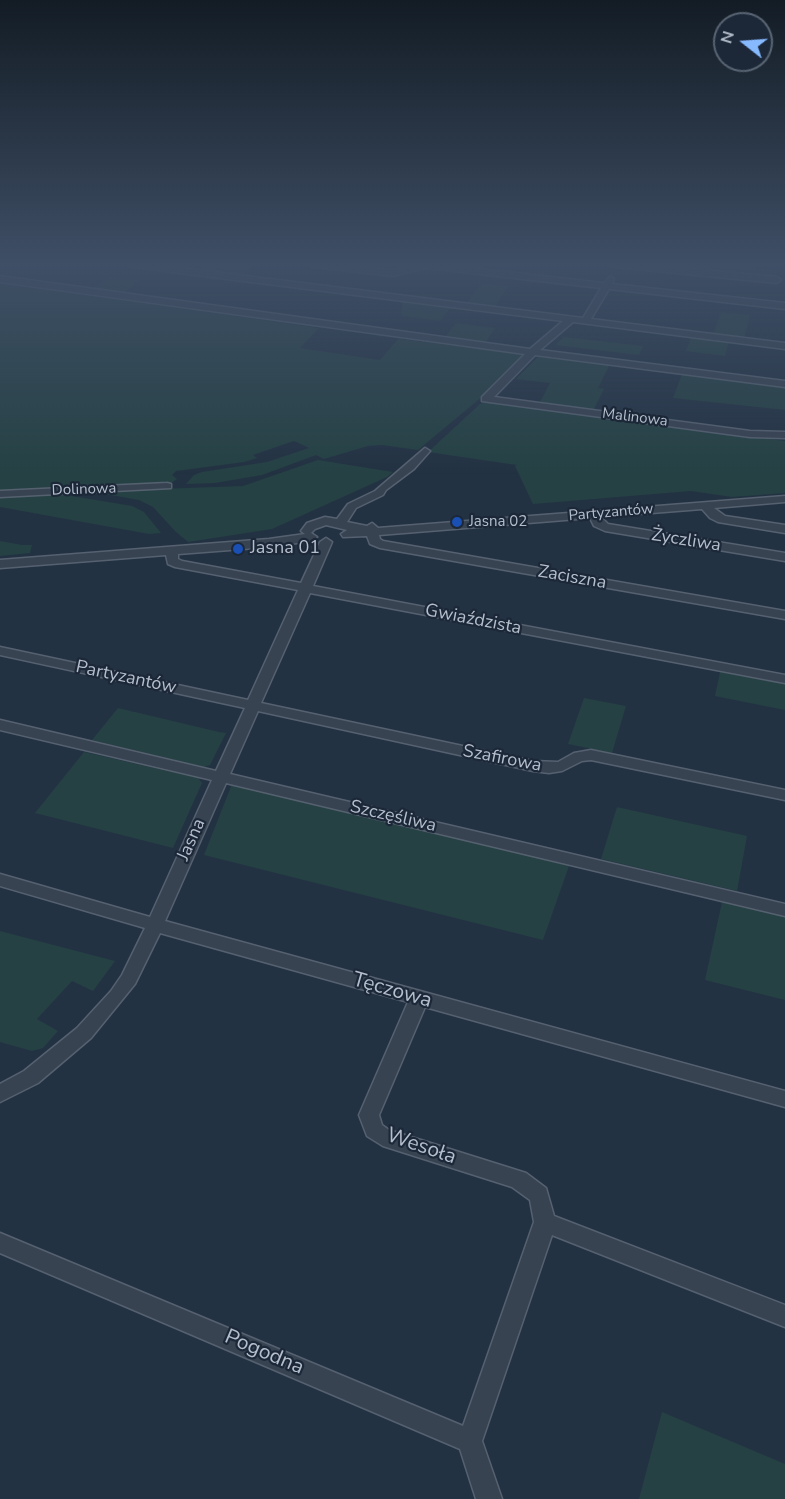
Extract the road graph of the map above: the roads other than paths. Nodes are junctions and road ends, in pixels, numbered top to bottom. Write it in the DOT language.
graph roads {
  1 [pos="400,334"];
  2 [pos="553,334"];
  3 [pos="689,334"];
  4 [pos="785,346"];
  5 [pos="532,352"];
  6 [pos="785,384"];
  7 [pos="785,435"];
  8 [pos="425,451"];
  9 [pos="167,486"];
  10 [pos="0,494"];
  11 [pos="785,499"];
  12 [pos="706,506"];
  13 [pos="594,515"];
  14 [pos="340,526"];
  15 [pos="785,529"];
  16 [pos="372,530"];
  17 [pos="315,537"];
  18 [pos="172,550"];
  19 [pos="785,556"];
  20 [pos="0,564"];
  21 [pos="305,588"];
  22 [pos="785,615"];
  23 [pos="0,651"];
  24 [pos="785,679"];
  25 [pos="252,705"];
  26 [pos="0,725"];
  27 [pos="220,777"];
  28 [pos="785,795"];
  29 [pos="0,880"];
  30 [pos="785,910"];
  31 [pos="155,925"];
  32 [pos="419,999"];
  33 [pos="0,1094"];
  34 [pos="785,1099"];
  35 [pos="545,1222"];
  36 [pos="0,1243"];
  37 [pos="785,1316"];
  38 [pos="470,1441"];
  39 [pos="489,1499"];
  1 -- 5 [label="street"];
  2 -- 5 [label="street"];
  3 -- 4 [label="street"];
  5 -- 6 [label="street"];
  5 -- 7 [label="street, Malinowa"];
  8 -- 14 [label="street"];
  9 -- 10 [label="street, Dolinowa"];
  11 -- 12 [label="street, Partyzantów"];
  12 -- 13 [label="street, Partyzantów"];
  12 -- 15 [label="street"];
  13 -- 16 [label="street, Partyzantów"];
  13 -- 19 [label="street, Życzliwa"];
  14 -- 16 [label="street, Partyzantów"];
  14 -- 17 [label="street"];
  14 -- 17 [label="street"];
  16 -- 22 [label="street, Zaciszna"];
  17 -- 18 [label="street"];
  17 -- 21 [label="street, Jasna"];
  18 -- 20 [label="street"];
  18 -- 21 [label="street, Gwiaździsta"];
  21 -- 24 [label="street, Gwiaździsta"];
  21 -- 25 [label="street, Jasna"];
  23 -- 25 [label="street, Partyzantów"];
  25 -- 27 [label="street, Jasna"];
  25 -- 28 [label="street, Szafirowa"];
  26 -- 27 [label="street, Szczęśliwa"];
  27 -- 30 [label="street, Szczęśliwa"];
  27 -- 31 [label="street, Jasna"];
  29 -- 31 [label="street, Tęczowa"];
  31 -- 32 [label="street, Tęczowa"];
  31 -- 33 [label="street, Jasna"];
  32 -- 34 [label="street, Tęczowa"];
  32 -- 35 [label="street, Wesoła"];
  35 -- 37 [label="street"];
  35 -- 38 [label="street"];
  36 -- 38 [label="street, Pogodna"];
  38 -- 39 [label="street"];
}
